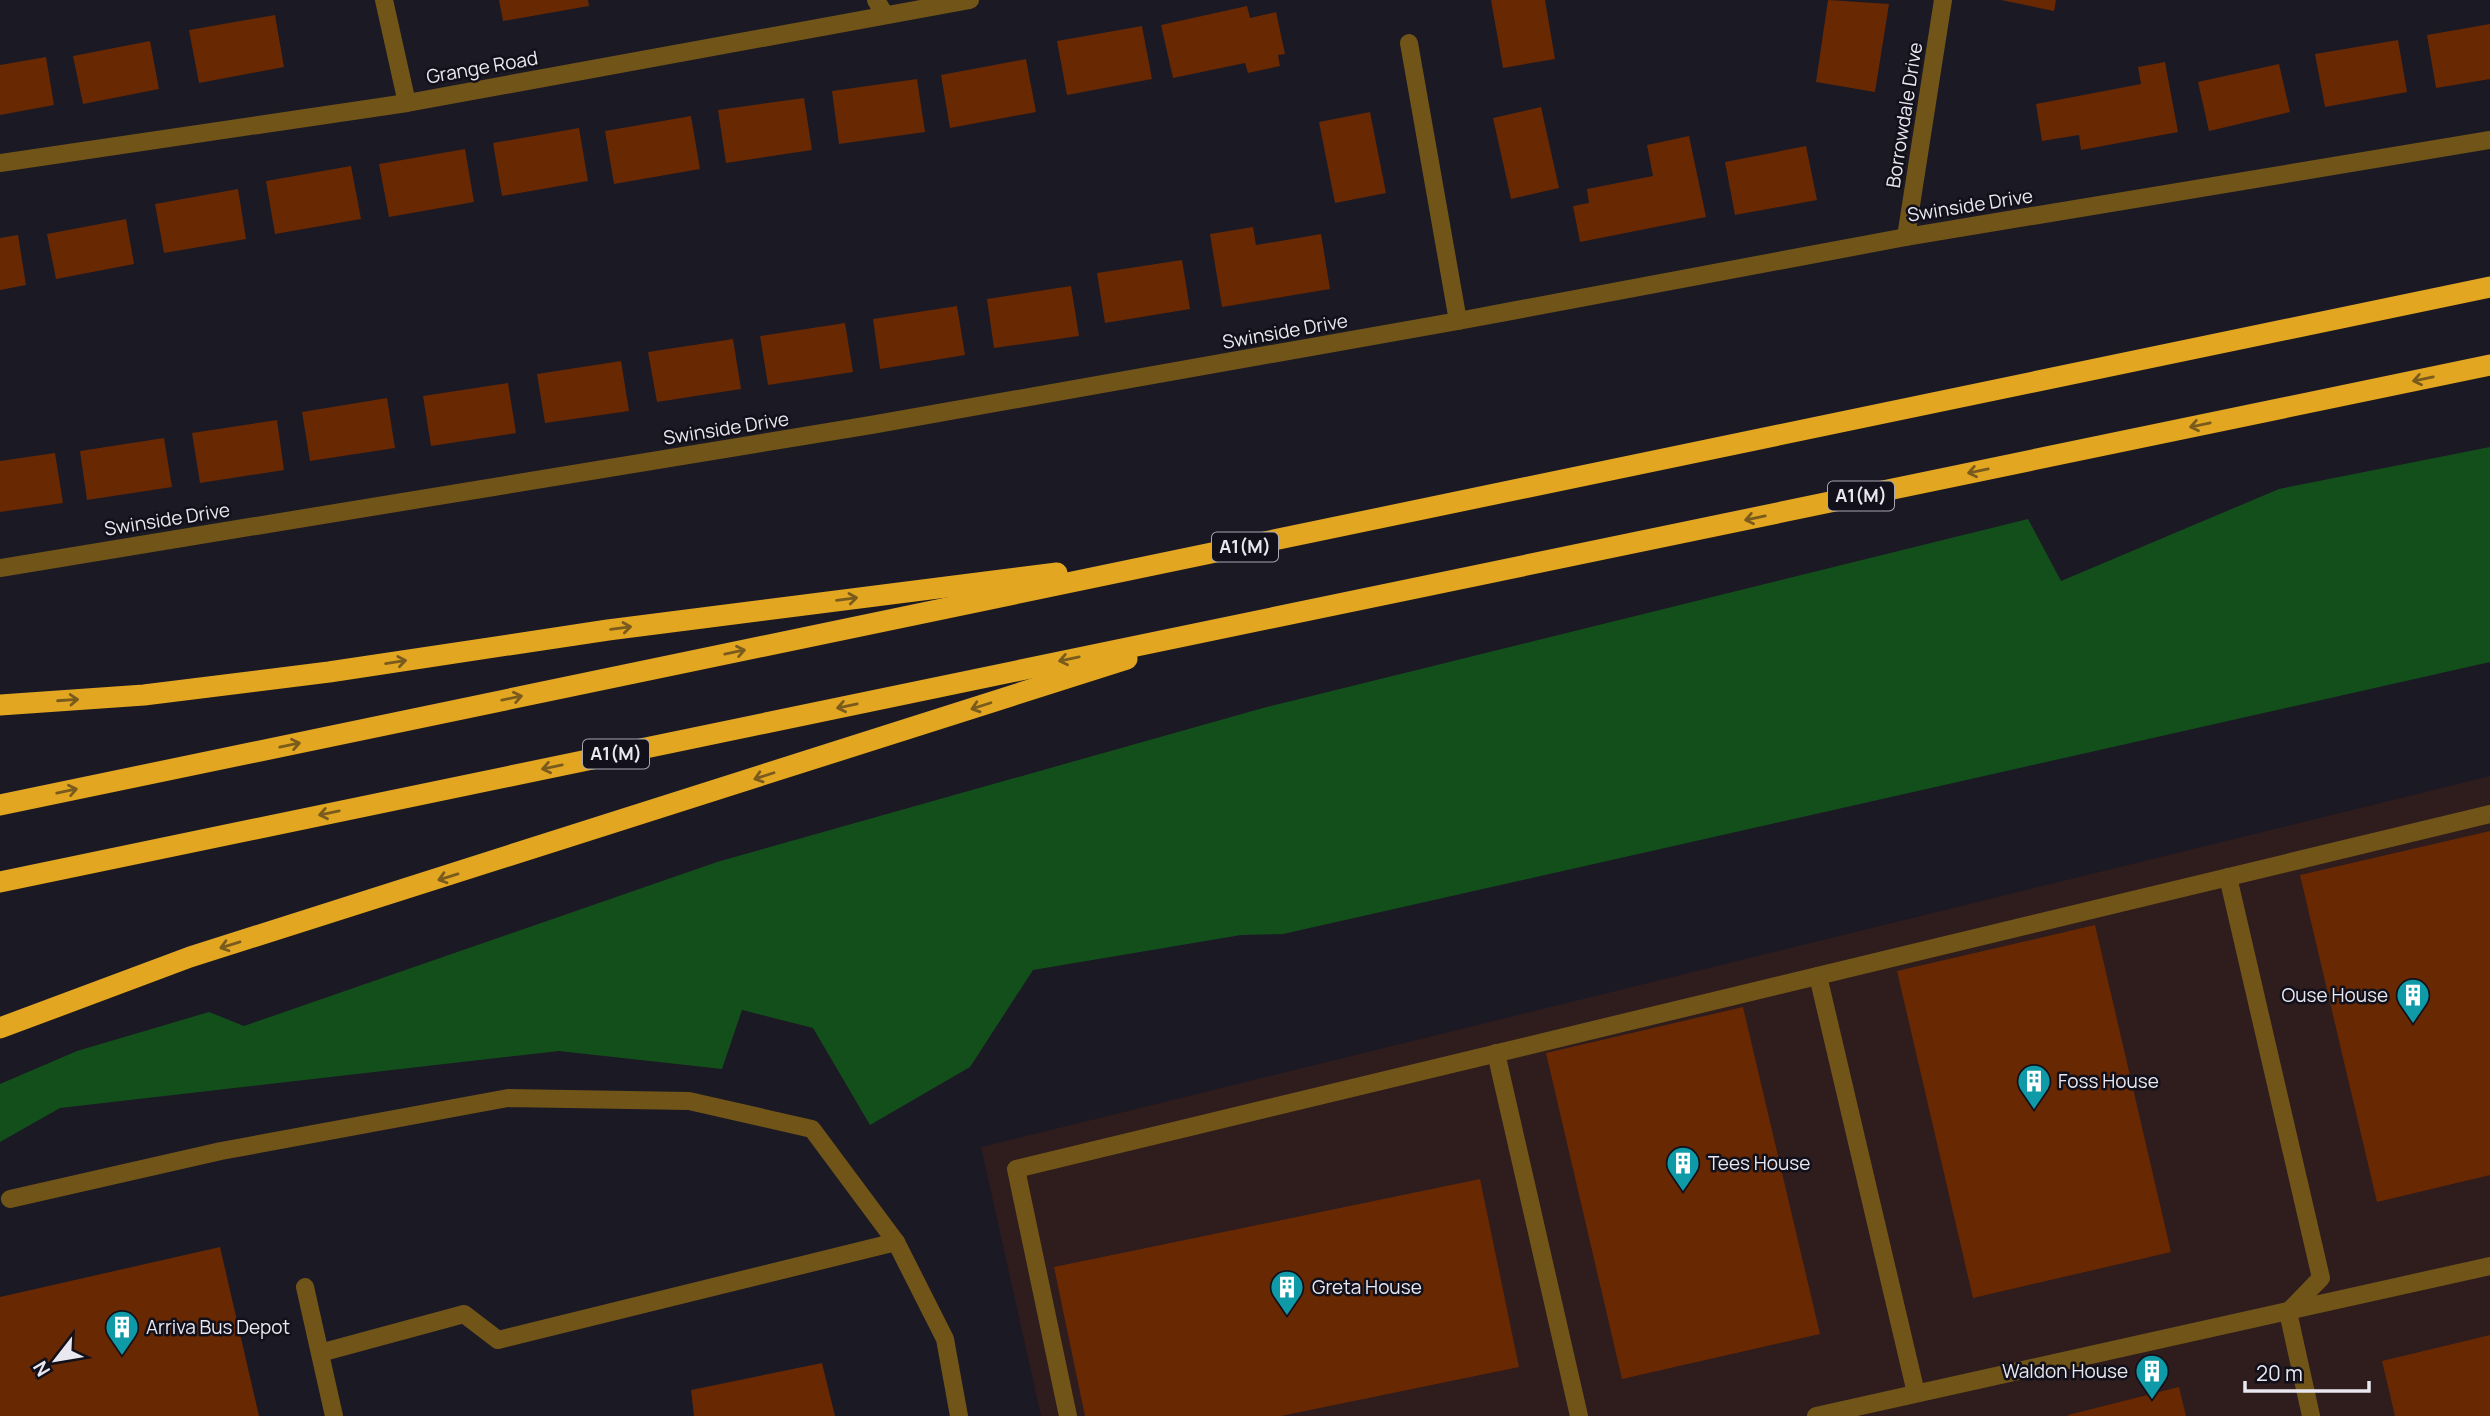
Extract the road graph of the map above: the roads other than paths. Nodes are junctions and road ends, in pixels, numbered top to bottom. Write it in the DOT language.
graph roads {
  1 [pos="384,0"];
  2 [pos="970,0"];
  3 [pos="1943,0"];
  4 [pos="880,8"];
  5 [pos="1409,43"];
  6 [pos="407,103"];
  7 [pos="2490,139"];
  8 [pos="0,163"];
  9 [pos="1906,237"];
  10 [pos="2490,287"];
  11 [pos="1458,321"];
  12 [pos="2490,365"];
  13 [pos="1217,552"];
  14 [pos="0,568"];
  15 [pos="1232,626"];
  16 [pos="0,705"];
  17 [pos="0,805"];
  18 [pos="2490,814"];
  19 [pos="2228,877"];
  20 [pos="0,882"];
  21 [pos="1818,976"];
  22 [pos="0,1028"];
  23 [pos="1496,1053"];
  24 [pos="9,1199"];
  25 [pos="896,1242"];
  26 [pos="2490,1266"];
  27 [pos="305,1287"];
  28 [pos="2288,1312"];
  29 [pos="320,1353"];
  30 [pos="1916,1394"];
  31 [pos="334,1416"];
  32 [pos="959,1416"];
  33 [pos="1068,1416"];
  34 [pos="1579,1416"];
  35 [pos="1815,1416"];
  36 [pos="2311,1416"];
  1 -- 6 [label="street"];
  2 -- 4 [label="street, Grange Road"];
  3 -- 9 [label="street, Borrowdale Drive"];
  4 -- 6 [label="street, Grange Road"];
  5 -- 11 [label="street"];
  6 -- 8 [label="street, Grange Road"];
  7 -- 9 [label="street, Swinside Drive"];
  9 -- 11 [label="street, Swinside Drive"];
  10 -- 13 [label="highway, A1(M)"];
  11 -- 14 [label="street, Swinside Drive"];
  12 -- 15 [label="highway, A1(M), one-way"];
  16 -- 13 [label="highway, one-way"];
  17 -- 13 [label="highway, A1(M), one-way"];
  15 -- 20 [label="highway, A1(M), one-way"];
  15 -- 22 [label="highway, one-way"];
  18 -- 19 [label="street"];
  19 -- 21 [label="street"];
  19 -- 28 [label="street"];
  21 -- 23 [label="street"];
  21 -- 30 [label="street"];
  23 -- 33 [label="street"];
  23 -- 34 [label="street"];
  24 -- 25 [label="street"];
  25 -- 29 [label="street"];
  25 -- 32 [label="street"];
  26 -- 28 [label="street"];
  27 -- 29 [label="street"];
  28 -- 30 [label="street"];
  28 -- 36 [label="street"];
  29 -- 31 [label="street"];
  30 -- 35 [label="street"];
}
